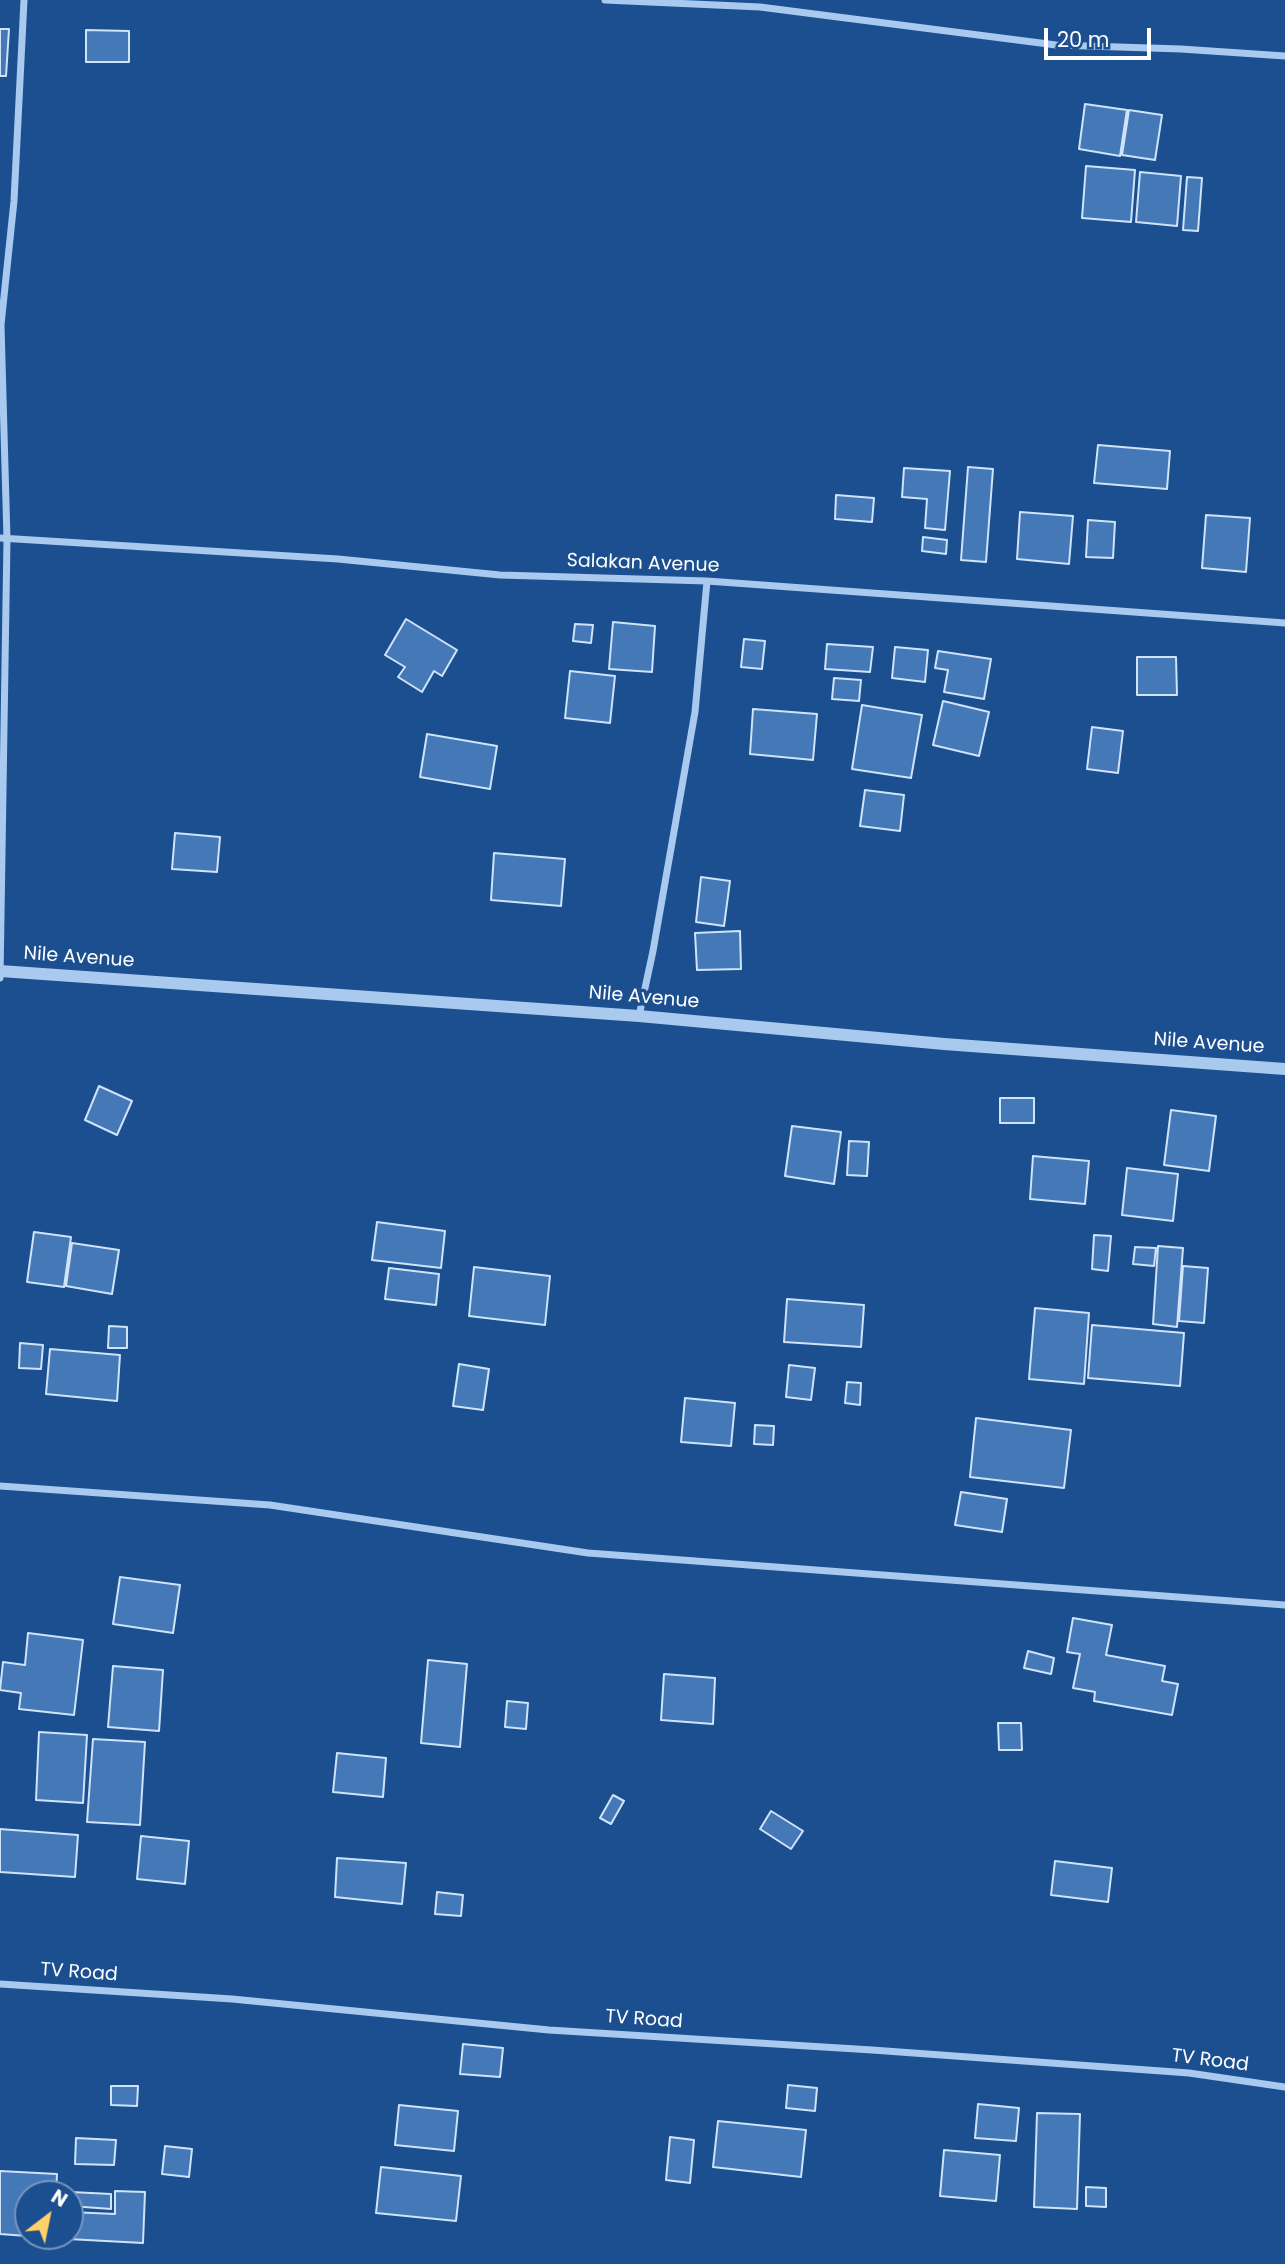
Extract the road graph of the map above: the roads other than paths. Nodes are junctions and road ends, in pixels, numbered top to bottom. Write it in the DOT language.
graph roads {
  1 [pos="24,0"];
  2 [pos="605,0"];
  3 [pos="761,4"];
  4 [pos="1285,56"];
  5 [pos="0,325"];
  6 [pos="3,539"];
  7 [pos="707,581"];
  8 [pos="1285,622"];
  9 [pos="0,971"];
  10 [pos="0,978"];
  11 [pos="639,1016"];
  12 [pos="1285,1069"];
  13 [pos="0,1486"];
  14 [pos="1285,1605"];
  15 [pos="0,1984"];
  16 [pos="1285,2087"];
  1 -- 5 [label="street"];
  2 -- 3 [label="street"];
  3 -- 4 [label="street"];
  5 -- 6 [label="street"];
  6 -- 7 [label="street, Salakan Avenue"];
  6 -- 9 [label="street"];
  7 -- 8 [label="street, Salakan Avenue"];
  7 -- 11 [label="street"];
  9 -- 10 [label="street"];
  9 -- 11 [label="street, Nile Avenue"];
  11 -- 12 [label="street, Nile Avenue"];
  13 -- 14 [label="street"];
  15 -- 16 [label="street, TV Road"];
}
